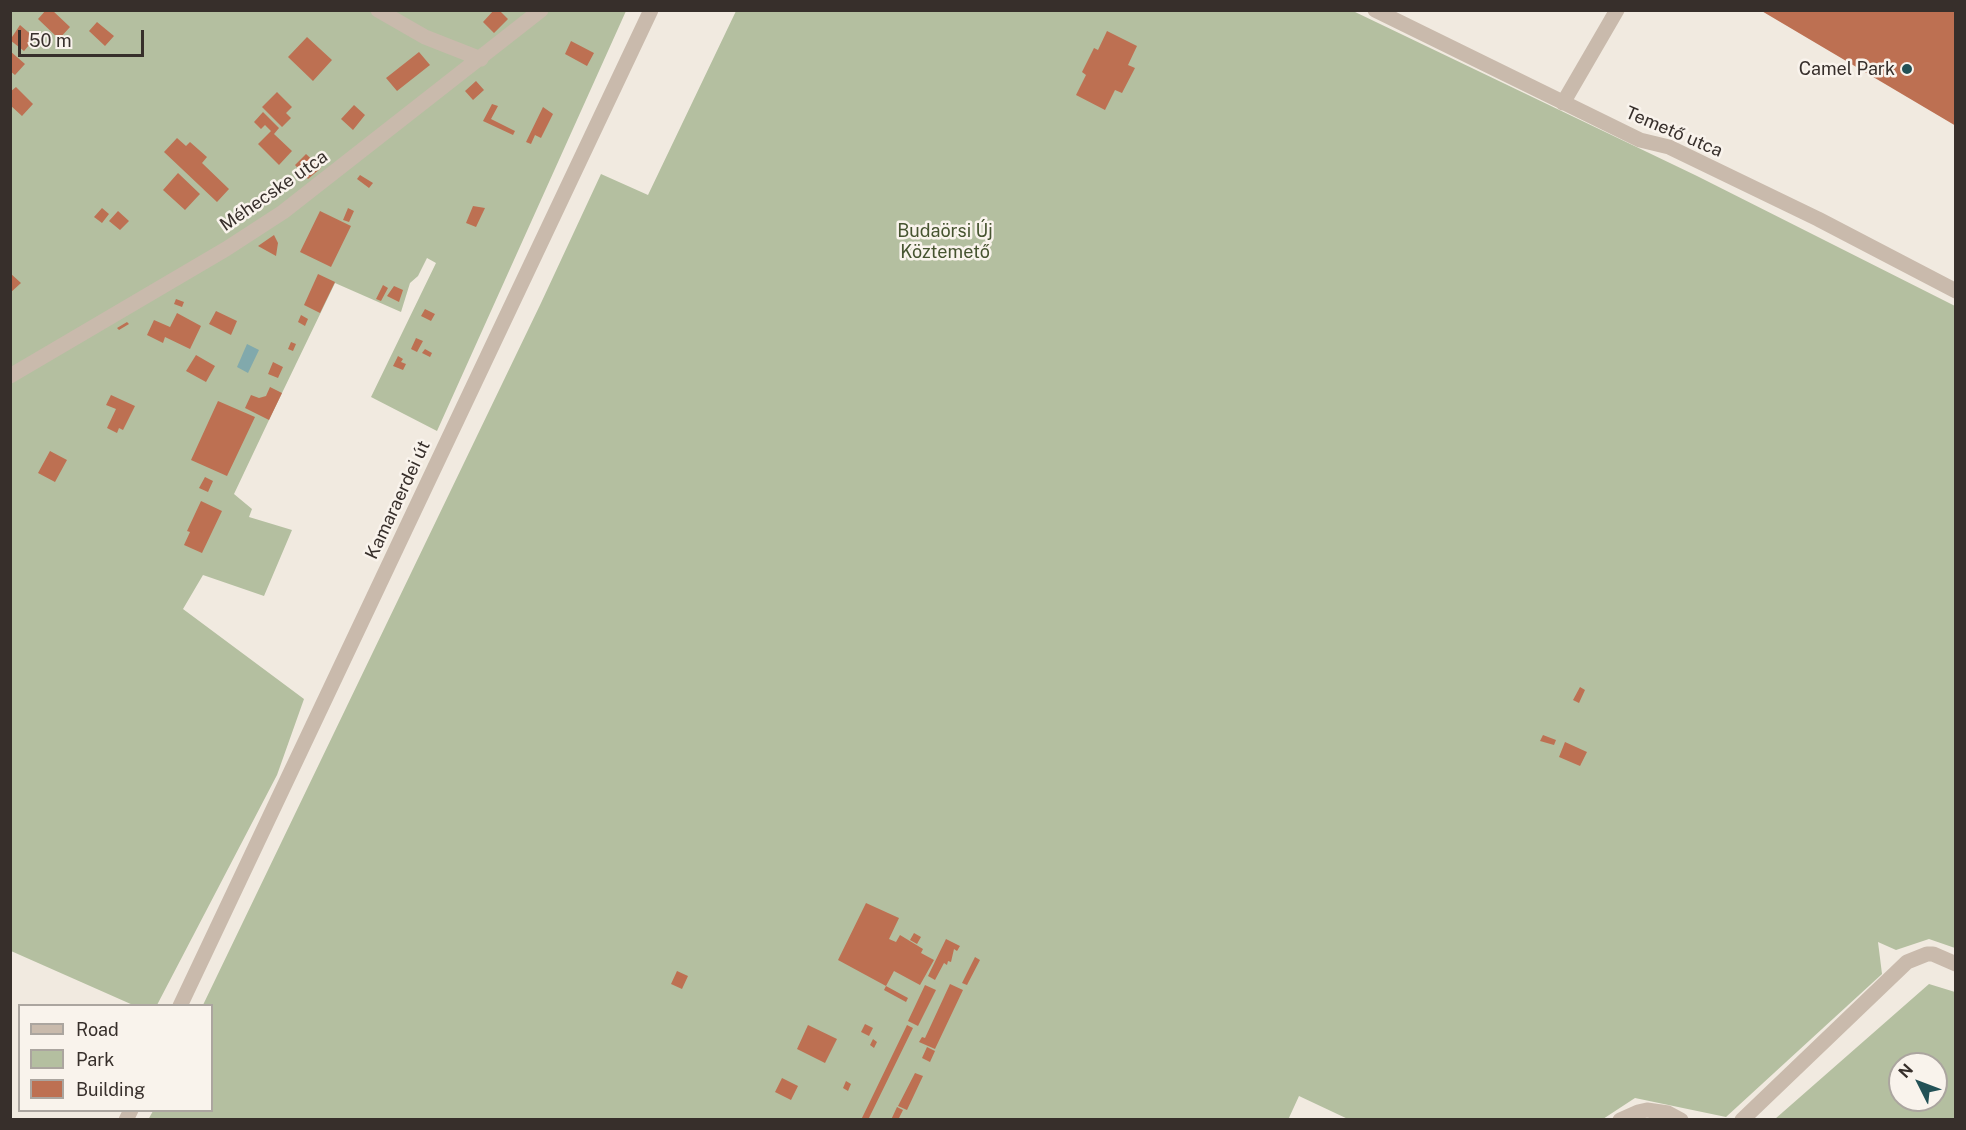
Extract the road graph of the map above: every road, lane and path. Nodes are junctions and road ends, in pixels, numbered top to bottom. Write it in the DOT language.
graph roads {
  1 [pos="378,10"];
  2 [pos="541,10"];
  3 [pos="651,10"];
  4 [pos="1376,10"];
  5 [pos="1617,10"];
  6 [pos="481,59"];
  7 [pos="1563,103"];
  8 [pos="1956,291"];
  9 [pos="10,376"];
  10 [pos="1956,964"];
  11 [pos="180,1004"];
  12 [pos="1620,1119"];
  13 [pos="1681,1119"];
  14 [pos="1742,1119"];
  1 -- 6 [label="street"];
  2 -- 6 [label="street, Méhecske utca"];
  3 -- 11 [label="street, Kamaraerdei út"];
  4 -- 7 [label="street, Temető utca"];
  5 -- 7 [label="street"];
  6 -- 9 [label="street, Méhecske utca"];
  7 -- 8 [label="street, Temető utca"];
  10 -- 14 [label="street"];
  12 -- 13 [label="street"];
}
